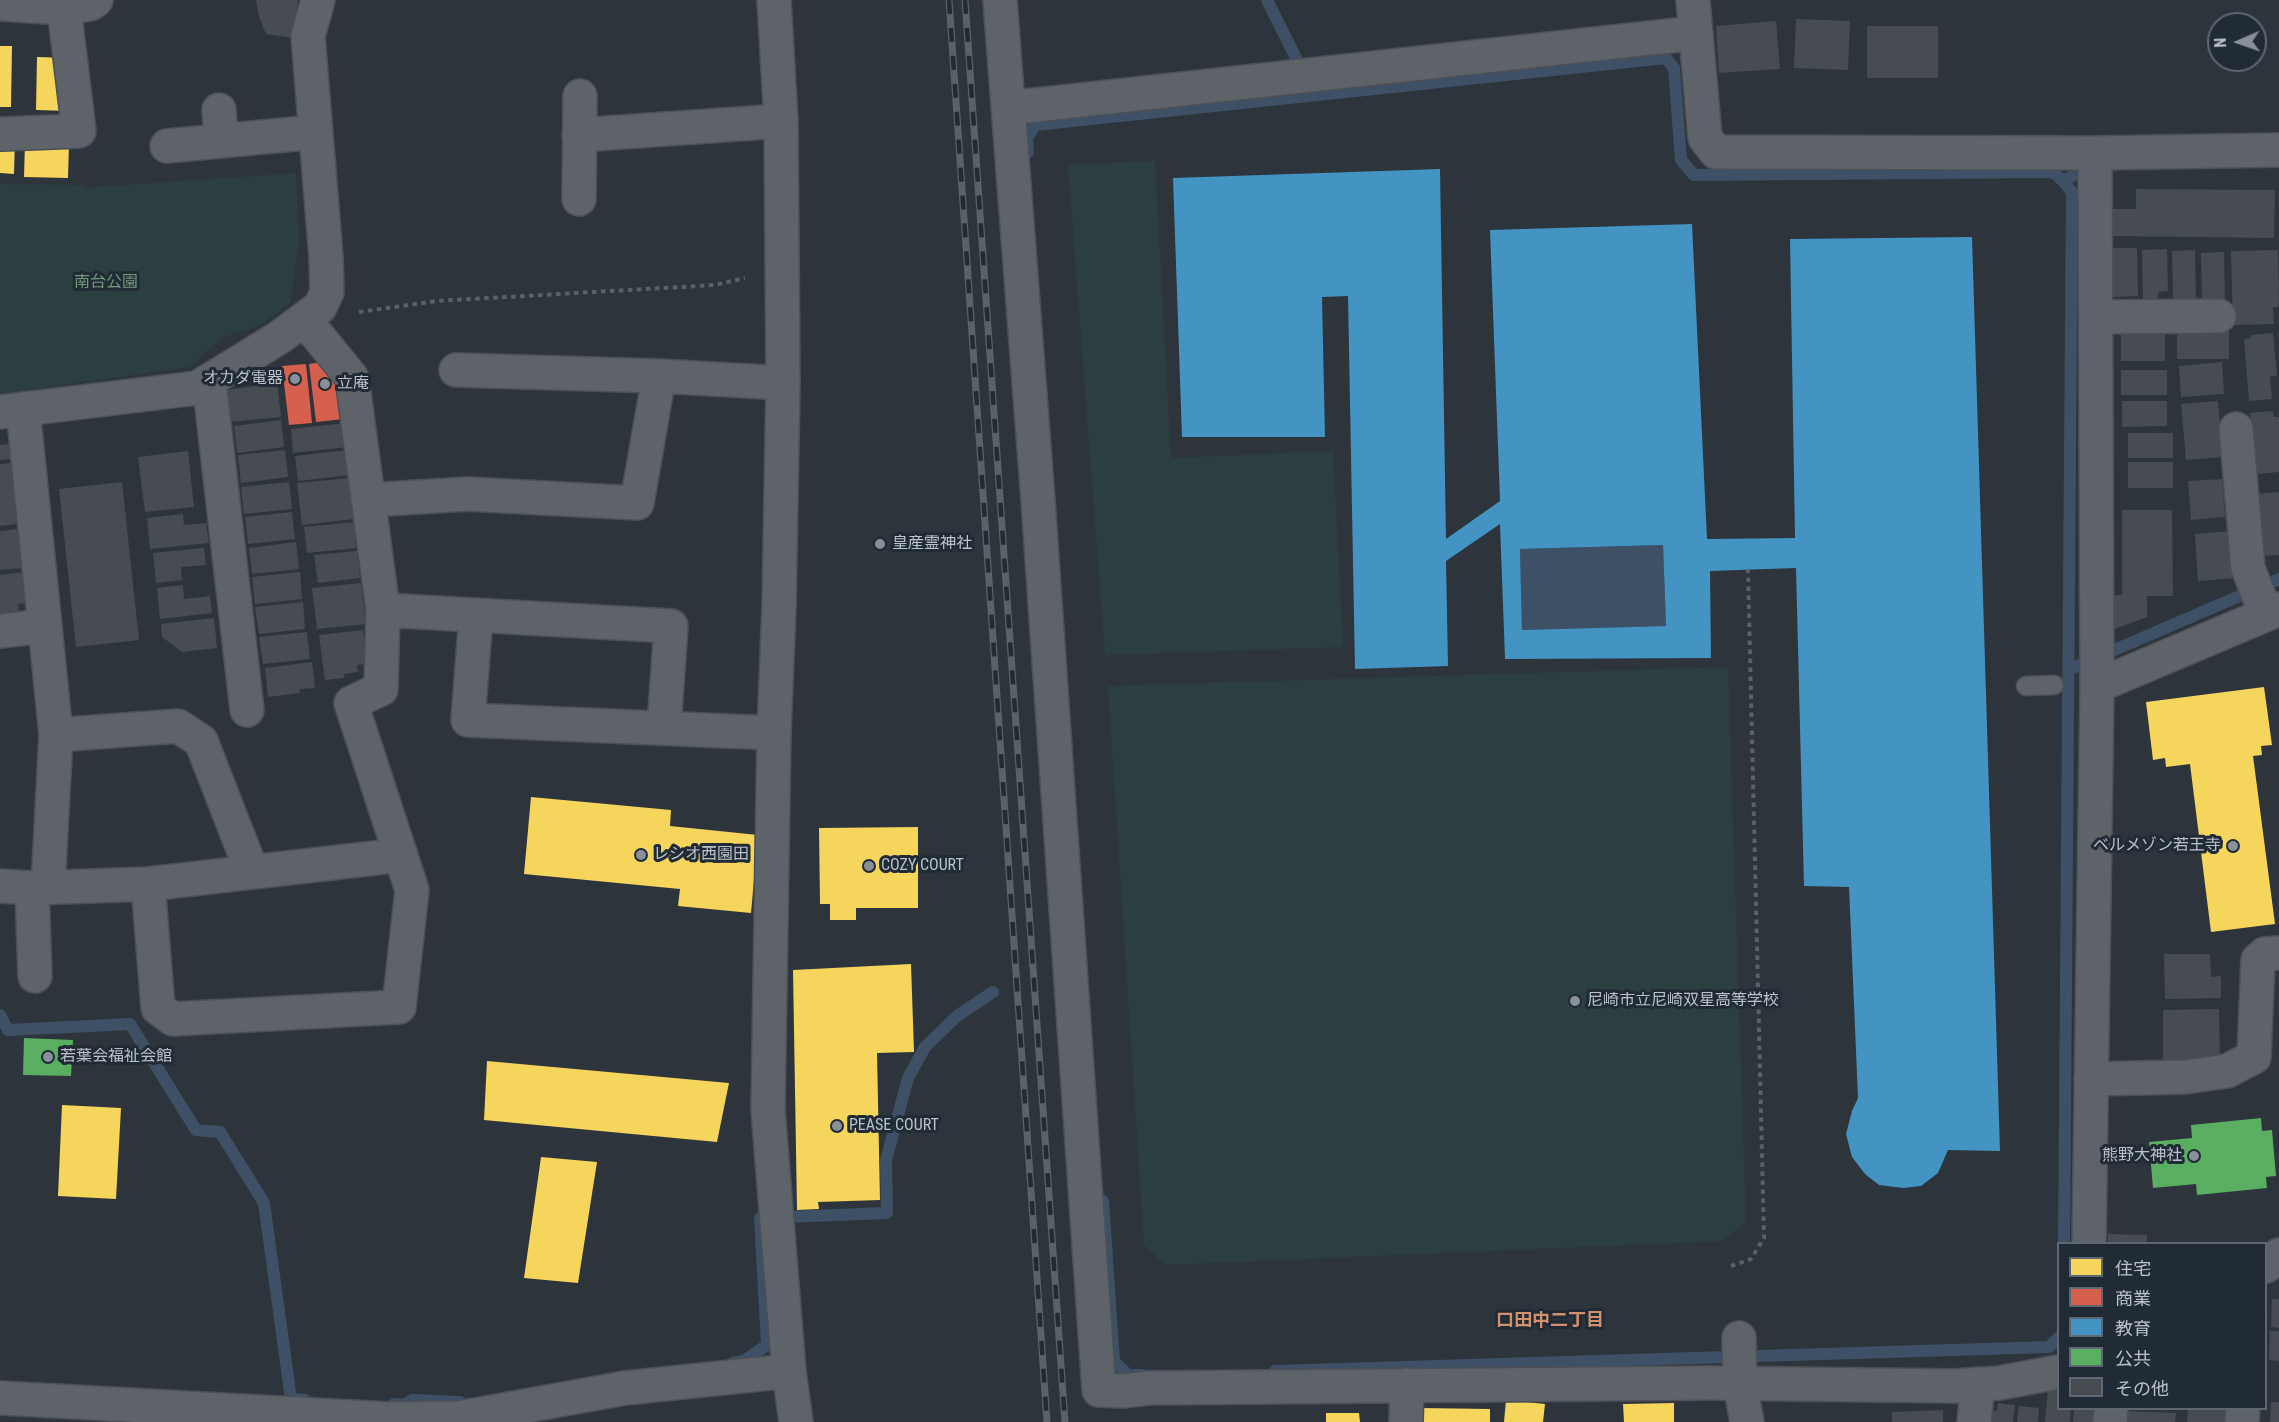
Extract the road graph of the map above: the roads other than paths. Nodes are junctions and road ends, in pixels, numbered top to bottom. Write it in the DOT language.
graph roads {
  1 [pos="96,0"];
  2 [pos="318,0"];
  3 [pos="774,0"];
  4 [pos="1000,0"];
  5 [pos="1693,0"];
  6 [pos="0,4"];
  7 [pos="64,8"];
  8 [pos="1696,33"];
  9 [pos="580,96"];
  10 [pos="1008,108"];
  11 [pos="781,121"];
  12 [pos="316,132"];
  13 [pos="2,134"];
  14 [pos="579,135"];
  15 [pos="167,146"];
  16 [pos="2279,150"];
  17 [pos="2095,160"];
  18 [pos="579,199"];
  19 [pos="312,313"];
  20 [pos="2219,316"];
  21 [pos="2096,317"];
  22 [pos="456,370"];
  23 [pos="659,376"];
  24 [pos="209,381"];
  25 [pos="783,383"];
  26 [pos="12,410"];
  27 [pos="2235,429"];
  28 [pos="368,500"];
  29 [pos="2268,607"];
  30 [pos="383,610"];
  31 [pos="476,615"];
  32 [pos="44,626"];
  33 [pos="0,631"];
  34 [pos="2054,685"];
  35 [pos="2026,686"];
  36 [pos="2097,686"];
  37 [pos="247,710"];
  38 [pos="664,727"];
  39 [pos="774,733"];
  40 [pos="56,735"];
  41 [pos="401,855"];
  42 [pos="252,872"];
  43 [pos="148,884"];
  44 [pos="26,887"];
  45 [pos="2279,953"];
  46 [pos="34,975"];
  47 [pos="2091,1079"];
  48 [pos="2089,1242"];
  49 [pos="2279,1255"];
  50 [pos="2267,1264"];
  51 [pos="1739,1358"];
  52 [pos="789,1371"];
  53 [pos="2057,1372"];
  54 [pos="1978,1384"];
  55 [pos="1407,1385"];
  56 [pos="0,1398"];
  57 [pos="389,1420"];
  58 [pos="796,1422"];
  59 [pos="1406,1422"];
  60 [pos="1747,1422"];
  61 [pos="1974,1422"];
  1 -- 7 [label="street"];
  2 -- 12 [label="street"];
  3 -- 11 [label="street"];
  4 -- 10 [label="street"];
  5 -- 8 [label="street"];
  6 -- 7 [label="street"];
  7 -- 13 [label="street"];
  8 -- 10 [label="street"];
  8 -- 17 [label="street"];
  9 -- 14 [label="street"];
  10 -- 55 [label="street"];
  11 -- 14 [label="street"];
  11 -- 25 [label="street"];
  12 -- 15 [label="street"];
  12 -- 19 [label="street"];
  14 -- 18 [label="street"];
  16 -- 17 [label="street"];
  17 -- 21 [label="street"];
  19 -- 24 [label="street"];
  19 -- 28 [label="street"];
  20 -- 21 [label="street"];
  21 -- 36 [label="street"];
  22 -- 23 [label="street"];
  23 -- 25 [label="street"];
  23 -- 28 [label="street"];
  24 -- 26 [label="street"];
  24 -- 37 [label="street"];
  25 -- 39 [label="street"];
  26 -- 32 [label="street"];
  27 -- 29 [label="street"];
  28 -- 30 [label="street"];
  29 -- 36 [label="street"];
  30 -- 31 [label="street"];
  30 -- 41 [label="street"];
  31 -- 38 [label="street"];
  31 -- 38 [label="street"];
  32 -- 33 [label="street"];
  32 -- 40 [label="street"];
  34 -- 35 [label="lane"];
  36 -- 47 [label="street"];
  38 -- 39 [label="street"];
  39 -- 52 [label="street"];
  40 -- 42 [label="street"];
  40 -- 44 [label="street"];
  41 -- 42 [label="street"];
  41 -- 43 [label="street"];
  42 -- 43 [label="street"];
  43 -- 44 [label="street"];
  44 -- 46 [label="street"];
  45 -- 47 [label="street"];
  47 -- 48 [label="street"];
  49 -- 50 [label="street"];
  51 -- 54 [label="street"];
  51 -- 55 [label="street"];
  51 -- 60 [label="street"];
  52 -- 57 [label="street"];
  52 -- 58 [label="street"];
  53 -- 54 [label="street"];
  54 -- 61 [label="street"];
  55 -- 59 [label="street"];
  56 -- 57 [label="street"];
}
